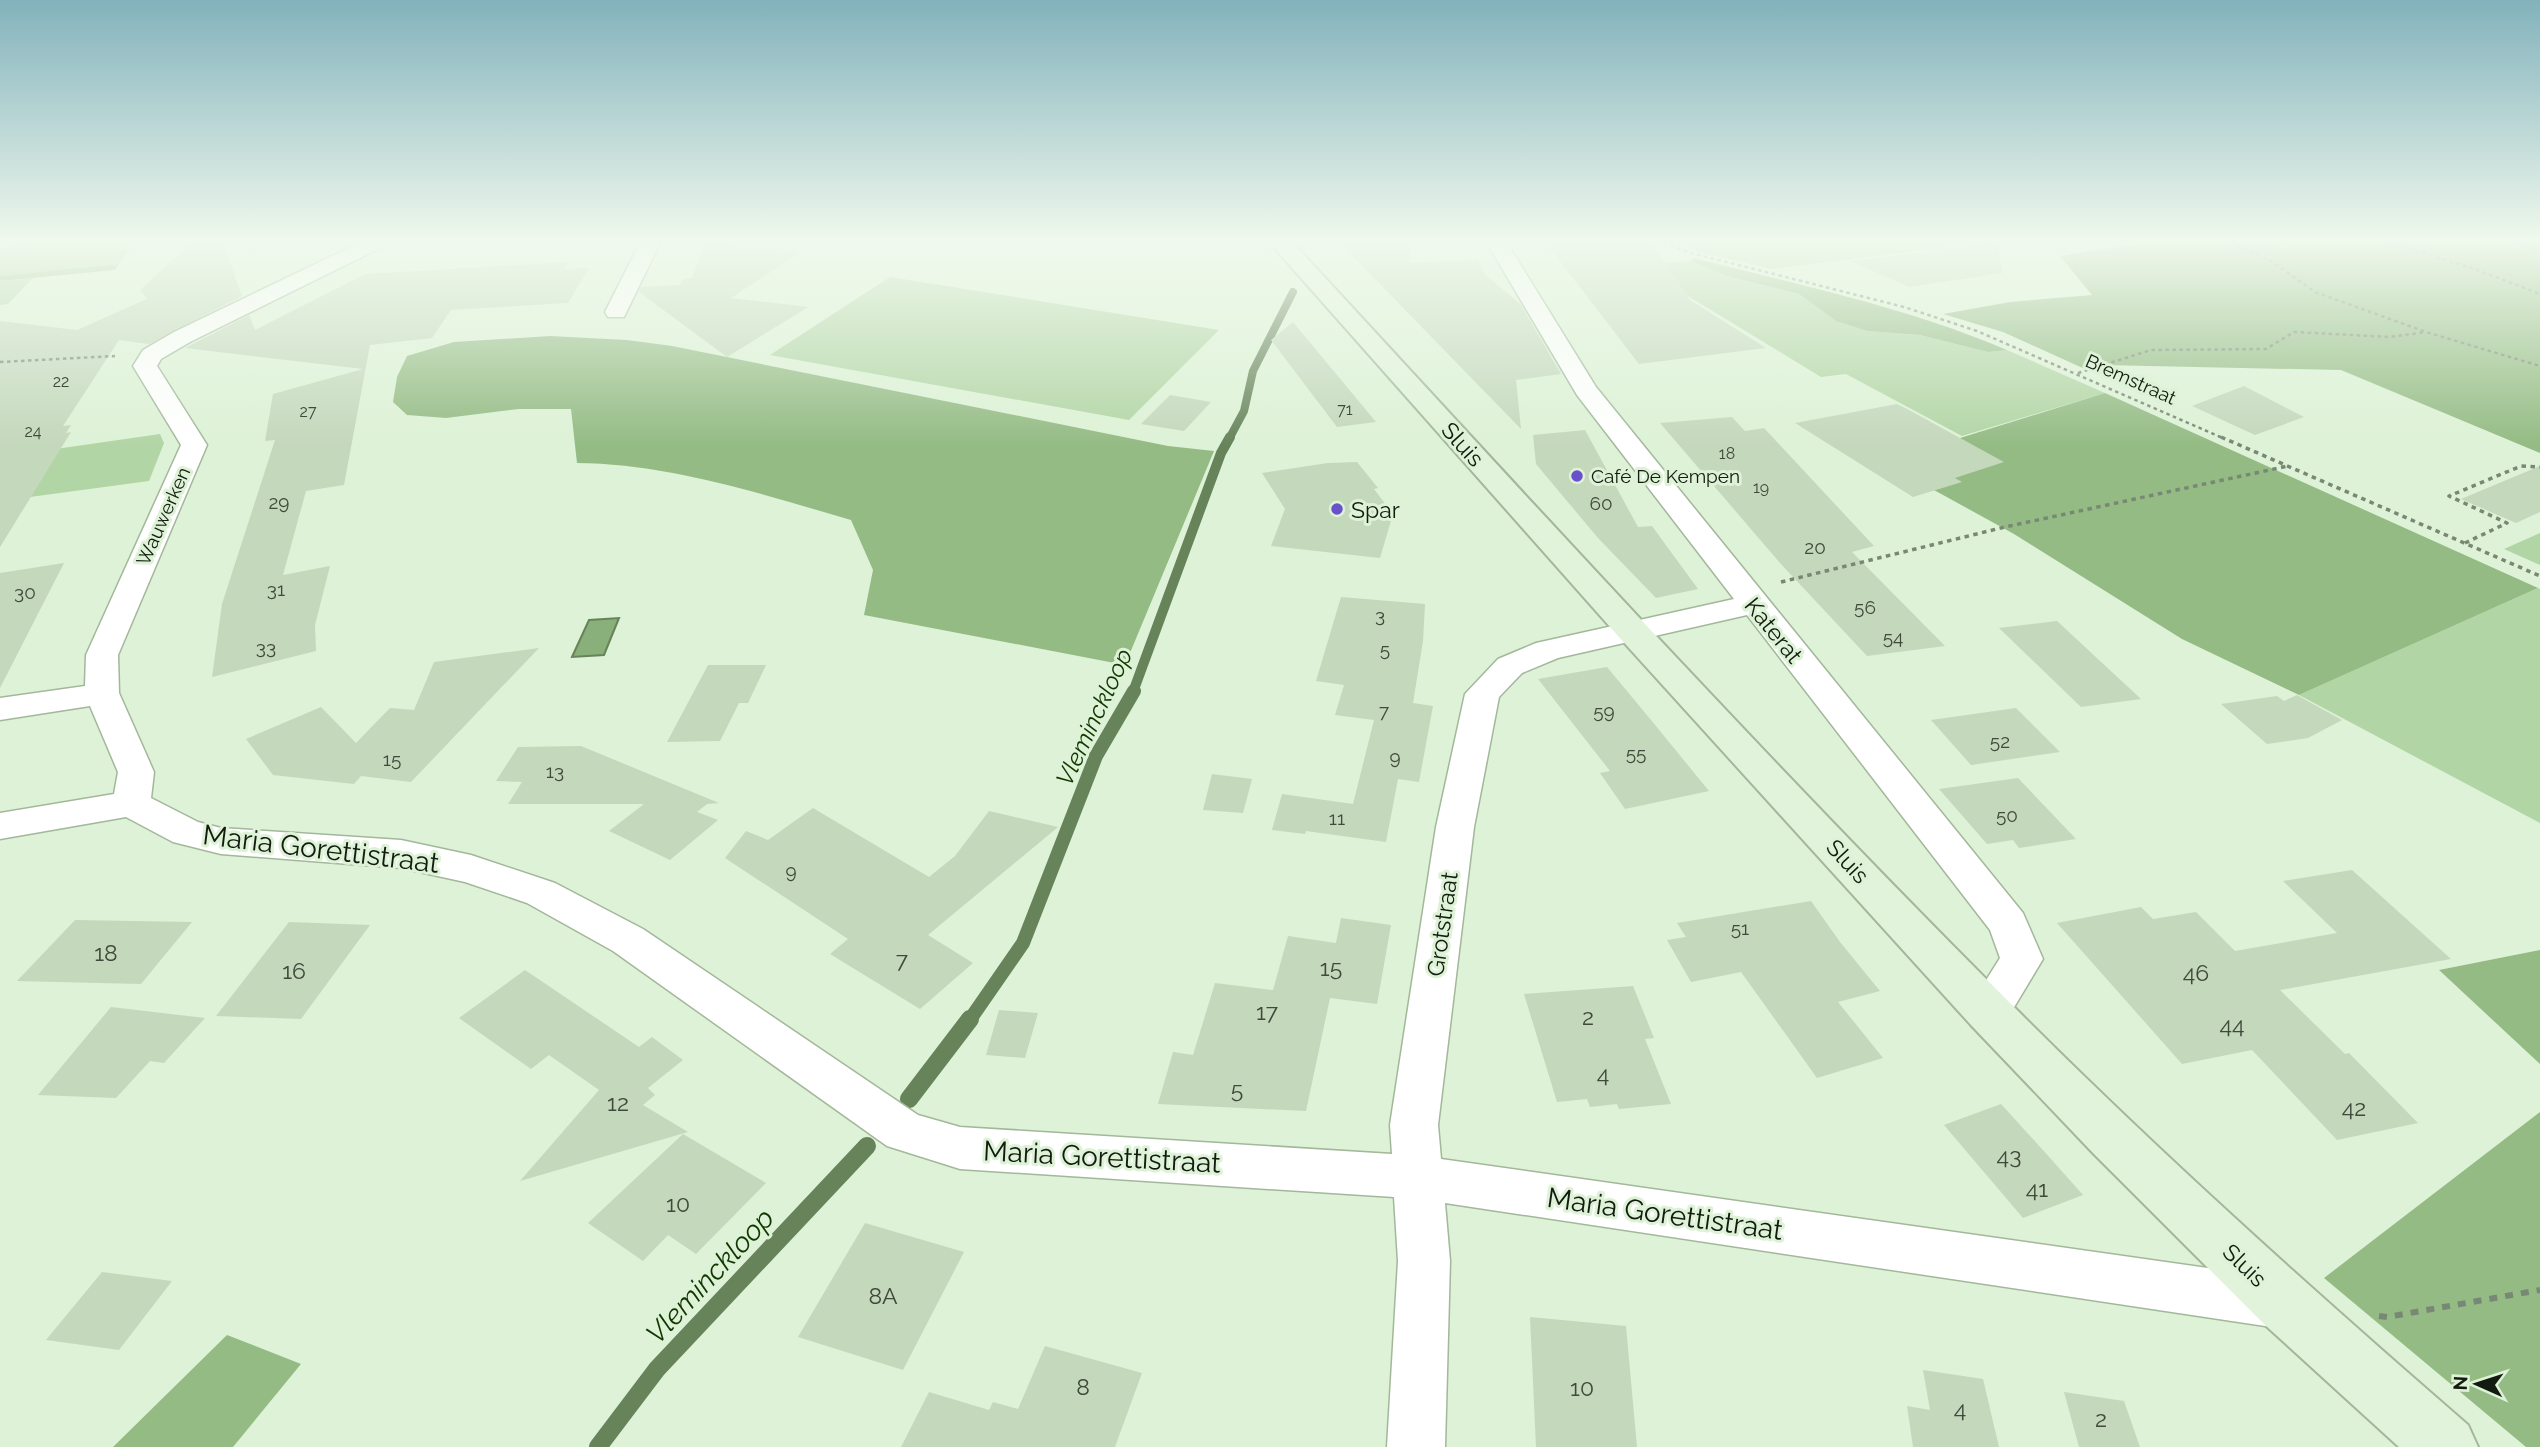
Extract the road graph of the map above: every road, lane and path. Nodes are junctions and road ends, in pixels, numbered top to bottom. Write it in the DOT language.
graph roads {
  1 [pos="239,311"];
  2 [pos="1342,311"];
  3 [pos="1538,311"];
  4 [pos="1915,311"];
  5 [pos="2366,311"];
  6 [pos="2426,332"];
  7 [pos="150,355"];
  8 [pos="0,362"];
  9 [pos="2540,366"];
  10 [pos="2078,373"];
  11 [pos="2288,466"];
  12 [pos="2540,467"];
  13 [pos="2465,543"];
  14 [pos="2540,576"];
  15 [pos="1749,598"];
  16 [pos="1631,630"];
  17 [pos="102,693"];
  18 [pos="0,709"];
  19 [pos="131,804"];
  20 [pos="0,826"];
  21 [pos="1988,1012"];
  22 [pos="1418,1178"];
  23 [pos="2540,1290"];
  24 [pos="2285,1304"];
  25 [pos="2374,1315"];
  26 [pos="1416,1447"];
  27 [pos="2446,1447"];
  1 -- 7 [label="street"];
  2 -- 16 [label="street, Sluis"];
  3 -- 15 [label="street, Katerat"];
  4 -- 10 [label="path, Bremstraat"];
  5 -- 6 [label="path"];
  6 -- 9 [label="path"];
  6 -- 10 [label="path"];
  7 -- 8 [label="path"];
  7 -- 17 [label="street, Wauwerken"];
  10 -- 11 [label="path, Bremstraat"];
  11 -- 13 [label="path, Bremstraat"];
  11 -- 15 [label="path"];
  12 -- 13 [label="path"];
  13 -- 14 [label="path, Bremstraat"];
  15 -- 16 [label="street, Grotstraat"];
  15 -- 21 [label="street, Katerat"];
  16 -- 21 [label="street, Sluis"];
  16 -- 22 [label="street, Grotstraat"];
  17 -- 18 [label="street"];
  17 -- 19 [label="street, Wauwerken"];
  19 -- 20 [label="street"];
  19 -- 22 [label="street, Maria Gorettistraat"];
  21 -- 24 [label="street, Sluis"];
  22 -- 24 [label="street, Maria Gorettistraat"];
  22 -- 26 [label="street, Grotstraat"];
  23 -- 25 [label="path"];
  24 -- 27 [label="street, Sluis"];
}
